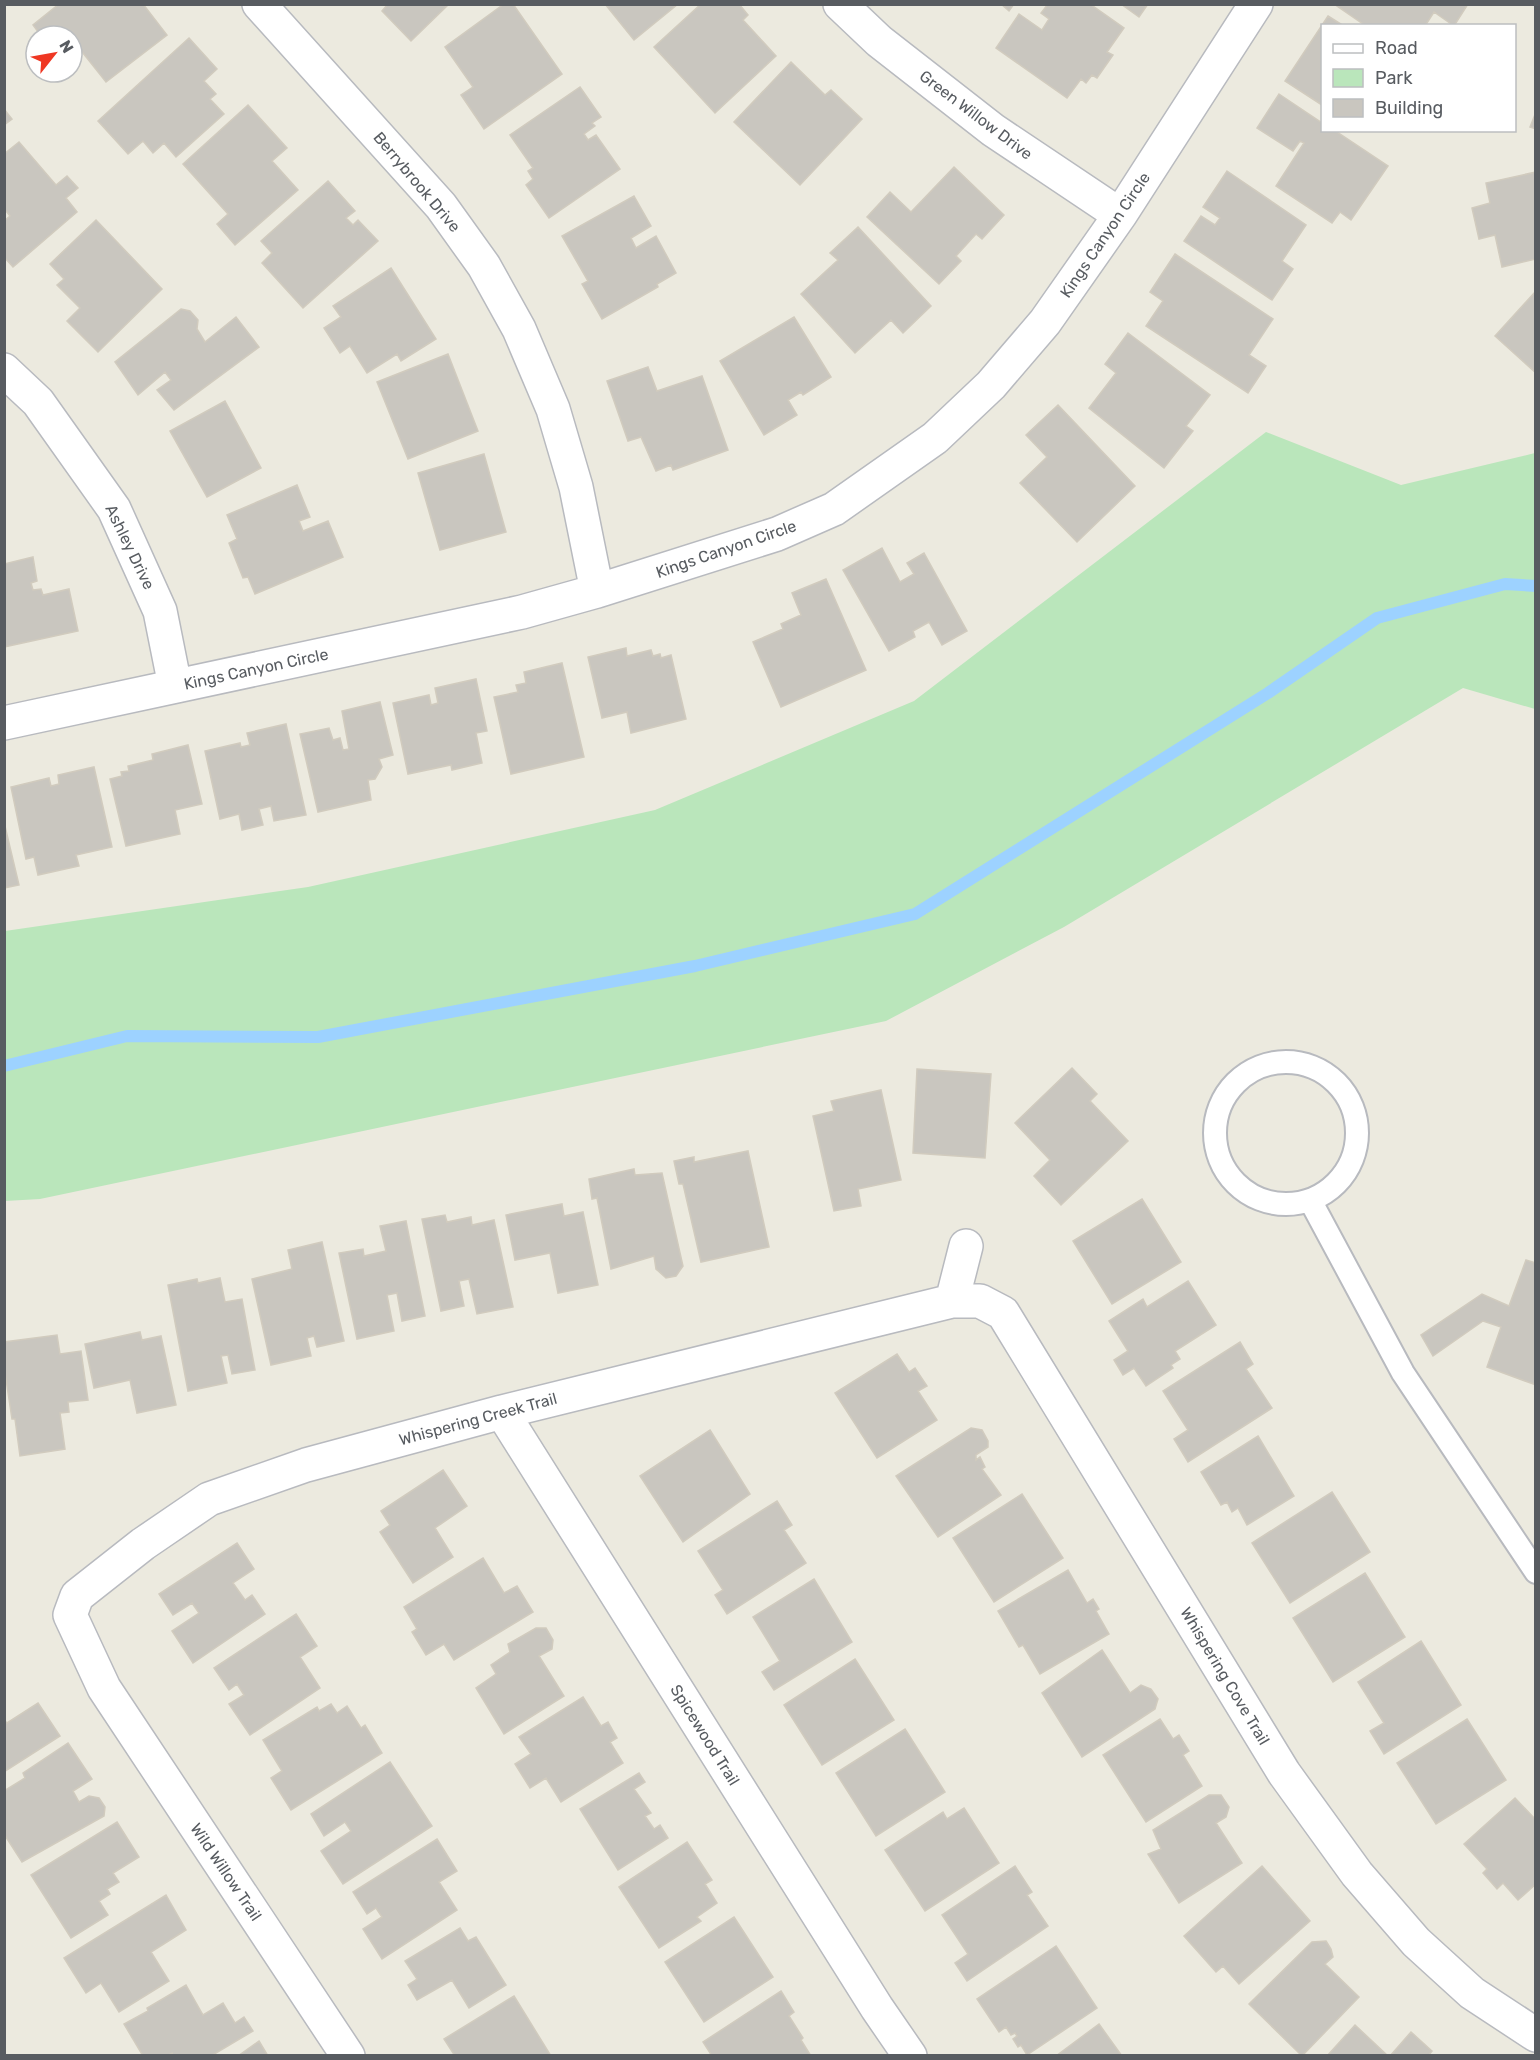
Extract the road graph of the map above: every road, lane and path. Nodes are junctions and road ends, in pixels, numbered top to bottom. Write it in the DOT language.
graph roads {
  1 [pos="259,4"];
  2 [pos="840,4"];
  3 [pos="1256,4"];
  4 [pos="1120,215"];
  5 [pos="4,370"];
  6 [pos="597,591"];
  7 [pos="175,686"];
  8 [pos="4,723"];
  9 [pos="1310,1200"];
  10 [pos="966,1246"];
  11 [pos="951,1301"];
  12 [pos="502,1412"];
  13 [pos="1536,1572"];
  14 [pos="104,1688"];
  15 [pos="1536,2035"];
  16 [pos="348,2055"];
  17 [pos="910,2055"];
  1 -- 6 [label="street, Berrybrook Drive"];
  2 -- 4 [label="street, Green Willow Drive"];
  3 -- 4 [label="street, Kings Canyon Circle"];
  4 -- 6 [label="street, Kings Canyon Circle"];
  5 -- 7 [label="street, Ashley Drive"];
  6 -- 7 [label="street, Kings Canyon Circle"];
  7 -- 8 [label="street, Kings Canyon Circle"];
  9 -- 9 [label="lane"];
  9 -- 13 [label="lane"];
  10 -- 11 [label="street"];
  11 -- 12 [label="street, Whispering Creek Trail"];
  11 -- 15 [label="street, Whispering Cove Trail"];
  12 -- 14 [label="street, Whispering Creek Trail"];
  12 -- 17 [label="street, Spicewood Trail"];
  14 -- 16 [label="street, Wild Willow Trail"];
}
